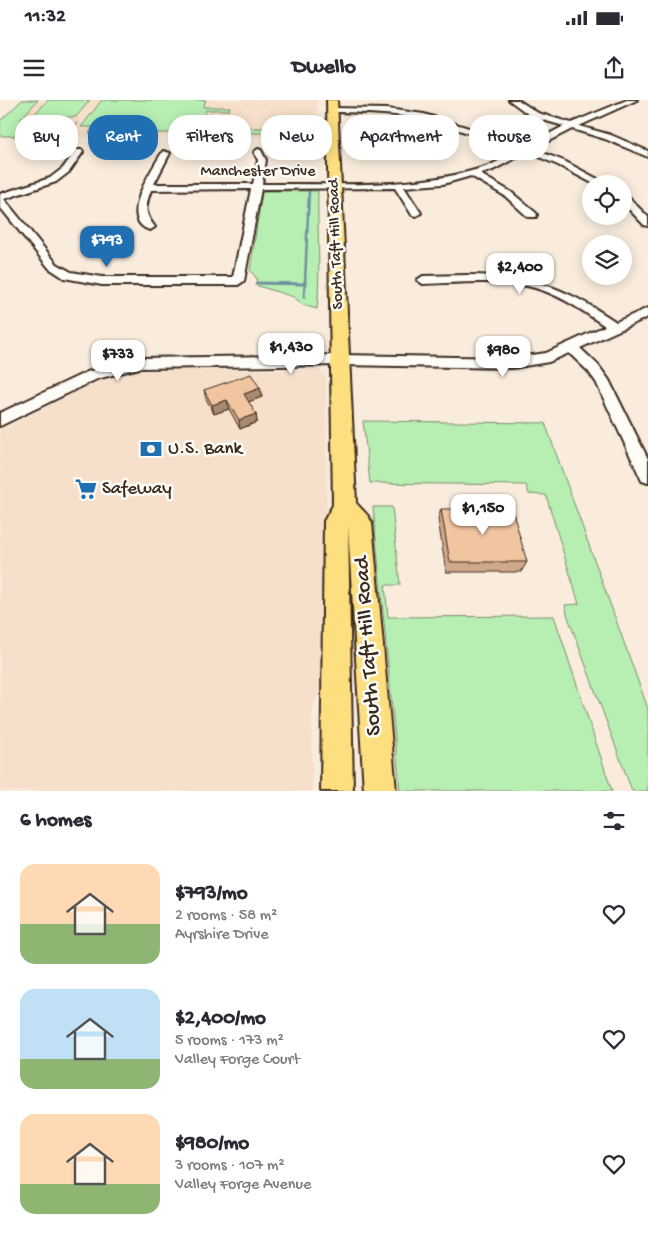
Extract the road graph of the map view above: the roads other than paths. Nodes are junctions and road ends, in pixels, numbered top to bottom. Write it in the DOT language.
graph roads {
  1 [pos="513,100"];
  2 [pos="633,100"];
  3 [pos="332,105"];
  4 [pos="418,115"];
  5 [pos="571,126"];
  6 [pos="549,137"];
  7 [pos="79,152"];
  8 [pos="166,152"];
  9 [pos="258,152"];
  10 [pos="648,154"];
  11 [pos="549,158"];
  12 [pos="505,160"];
  13 [pos="472,174"];
  14 [pos="586,175"];
  15 [pos="398,185"];
  16 [pos="148,187"];
  17 [pos="257,187"];
  18 [pos="335,187"];
  19 [pos="0,198"];
  20 [pos="632,206"];
  21 [pos="416,213"];
  22 [pos="532,215"];
  23 [pos="646,217"];
  24 [pos="150,227"];
  25 [pos="423,280"];
  26 [pos="238,281"];
  27 [pos="648,312"];
  28 [pos="614,327"];
  29 [pos="570,347"];
  30 [pos="341,360"];
  31 [pos="0,420"];
  32 [pos="648,476"];
  33 [pos="345,508"];
  34 [pos="336,791"];
  35 [pos="380,791"];
  1 -- 5 [label="street"];
  2 -- 5 [label="street, Manchester Drive"];
  3 -- 4 [label="street"];
  3 -- 18 [label="main road, South Taft Hill Road"];
  5 -- 6 [label="street, Manchester Drive"];
  5 -- 10 [label="street"];
  7 -- 19 [label="street"];
  8 -- 16 [label="street"];
  9 -- 17 [label="street"];
  11 -- 14 [label="street"];
  12 -- 13 [label="street, Manchester Drive"];
  13 -- 15 [label="street, Manchester Drive"];
  13 -- 22 [label="street"];
  15 -- 18 [label="street, Manchester Drive"];
  15 -- 21 [label="street"];
  16 -- 17 [label="street, Manchester Drive"];
  16 -- 24 [label="street"];
  17 -- 18 [label="street, Manchester Drive"];
  17 -- 26 [label="street"];
  18 -- 30 [label="main road, South Taft Hill Road"];
  19 -- 26 [label="street"];
  20 -- 23 [label="street"];
  25 -- 28 [label="street"];
  27 -- 28 [label="street"];
  28 -- 29 [label="street"];
  29 -- 30 [label="street"];
  29 -- 32 [label="street"];
  30 -- 31 [label="street"];
  30 -- 33 [label="main road, South Taft Hill Road"];
  33 -- 34 [label="main road, South Taft Hill Road"];
  33 -- 35 [label="main road, South Taft Hill Road"];
}
